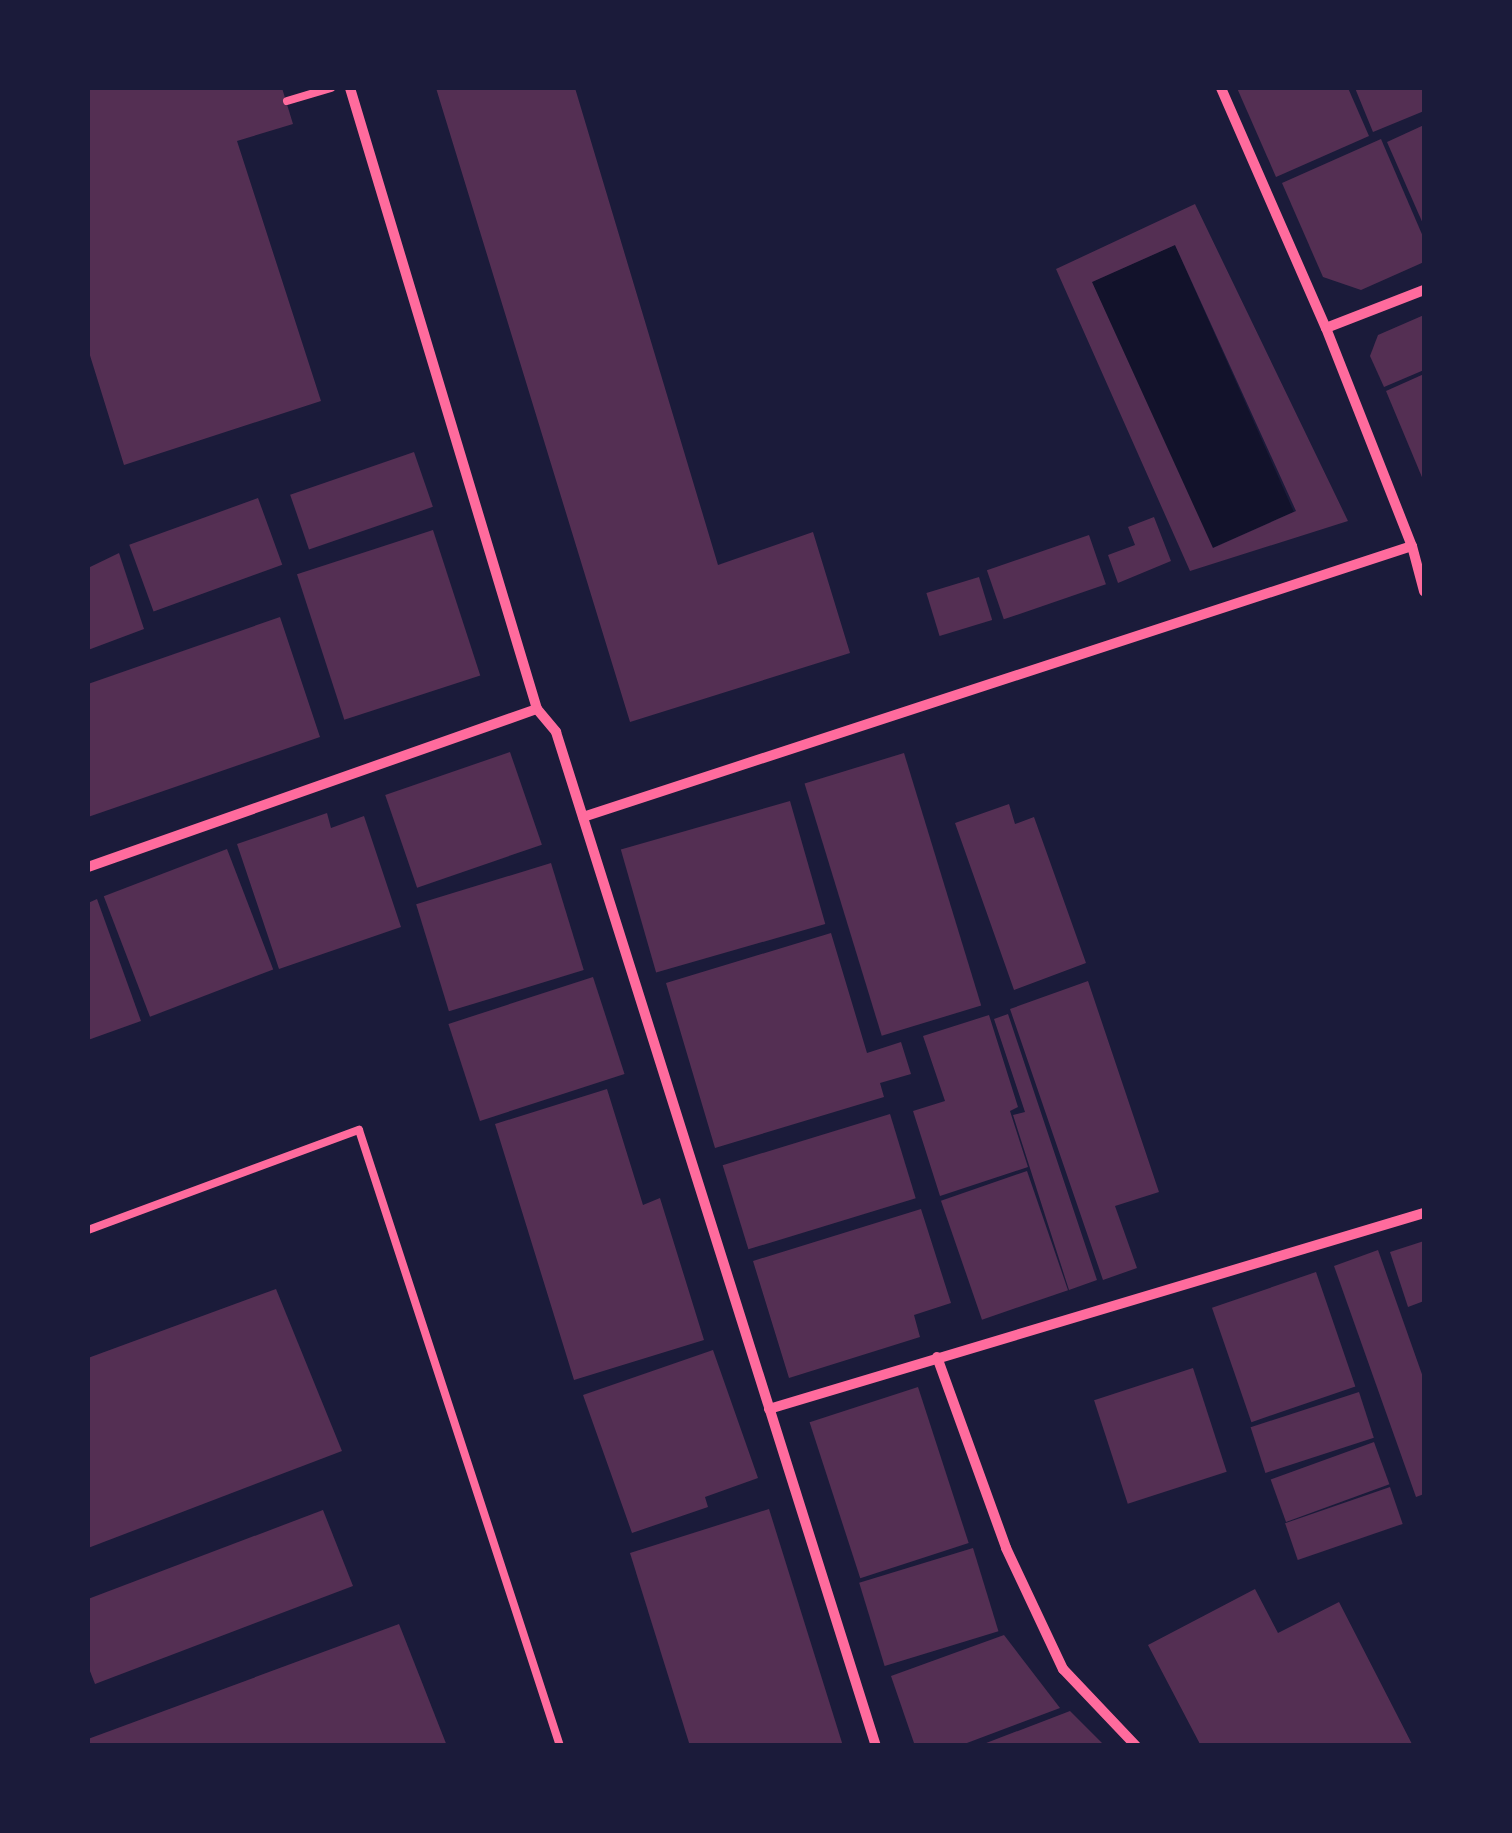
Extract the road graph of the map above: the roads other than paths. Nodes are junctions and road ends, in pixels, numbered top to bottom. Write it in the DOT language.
graph roads {
  1 [pos="331,88"];
  2 [pos="350,88"];
  3 [pos="1221,88"];
  4 [pos="287,102"];
  5 [pos="1424,290"];
  6 [pos="1326,328"];
  7 [pos="1412,546"];
  8 [pos="1424,591"];
  9 [pos="537,709"];
  10 [pos="583,818"];
  11 [pos="88,867"];
  12 [pos="1424,1212"];
  13 [pos="88,1230"];
  14 [pos="937,1357"];
  15 [pos="769,1409"];
  16 [pos="560,1746"];
  17 [pos="876,1746"];
  18 [pos="1136,1746"];
  1 -- 4 [label="lane"];
  2 -- 9 [label="street"];
  3 -- 6 [label="street"];
  5 -- 6 [label="street"];
  6 -- 7 [label="street"];
  7 -- 8 [label="street"];
  7 -- 10 [label="street"];
  9 -- 10 [label="street"];
  9 -- 11 [label="street"];
  10 -- 15 [label="street"];
  12 -- 14 [label="street"];
  13 -- 16 [label="lane"];
  14 -- 15 [label="street"];
  14 -- 18 [label="street"];
  15 -- 17 [label="street"];
}
